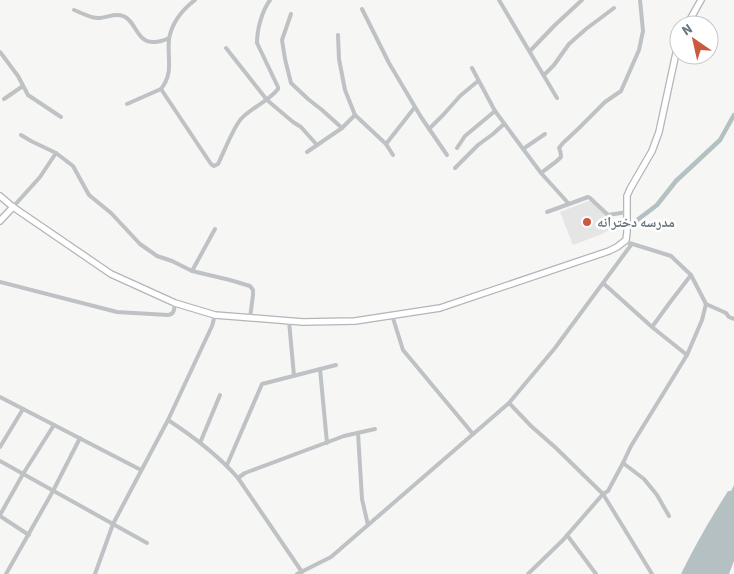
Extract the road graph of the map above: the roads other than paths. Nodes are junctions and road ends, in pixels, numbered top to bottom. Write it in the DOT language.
graph roads {
  1 [pos="195,0"];
  2 [pos="270,0"];
  3 [pos="499,0"];
  4 [pos="582,0"];
  5 [pos="640,0"];
  6 [pos="701,0"];
  7 [pos="614,8"];
  8 [pos="362,9"];
  9 [pos="74,10"];
  10 [pos="291,14"];
  11 [pos="693,15"];
  12 [pos="338,35"];
  13 [pos="169,38"];
  14 [pos="226,48"];
  15 [pos="0,52"];
  16 [pos="530,52"];
  17 [pos="673,65"];
  18 [pos="472,68"];
  19 [pos="544,75"];
  20 [pos="478,81"];
  21 [pos="23,86"];
  22 [pos="161,89"];
  23 [pos="557,98"];
  24 [pos="4,99"];
  25 [pos="267,100"];
  26 [pos="127,104"];
  27 [pos="415,107"];
  28 [pos="494,110"];
  29 [pos="355,115"];
  30 [pos="61,117"];
  31 [pos="504,124"];
  32 [pos="342,128"];
  33 [pos="429,129"];
  34 [pos="545,134"];
  35 [pos="21,135"];
  36 [pos="386,144"];
  37 [pos="317,145"];
  38 [pos="457,148"];
  39 [pos="523,149"];
  40 [pos="307,152"];
  41 [pos="56,153"];
  42 [pos="393,155"];
  43 [pos="448,155"];
  44 [pos="455,168"];
  45 [pos="541,173"];
  46 [pos="0,196"];
  47 [pos="569,204"];
  48 [pos="13,207"];
  49 [pos="547,212"];
  50 [pos="627,212"];
  51 [pos="0,221"];
  52 [pos="215,229"];
  53 [pos="623,241"];
  54 [pos="631,245"];
  55 [pos="192,271"];
  56 [pos="691,275"];
  57 [pos="0,282"];
  58 [pos="603,283"];
  59 [pos="175,303"];
  60 [pos="706,304"];
  61 [pos="216,315"];
  62 [pos="392,316"];
  63 [pos="250,318"];
  64 [pos="734,319"];
  65 [pos="290,321"];
  66 [pos="652,327"];
  67 [pos="687,355"];
  68 [pos="336,365"];
  69 [pos="320,369"];
  70 [pos="294,376"];
  71 [pos="220,395"];
  72 [pos="0,397"];
  73 [pos="509,403"];
  74 [pos="23,409"];
  75 [pos="168,420"];
  76 [pos="54,425"];
  77 [pos="375,430"];
  78 [pos="358,433"];
  79 [pos="473,434"];
  80 [pos="80,438"];
  81 [pos="200,443"];
  82 [pos="327,443"];
  83 [pos="0,448"];
  84 [pos="0,461"];
  85 [pos="623,463"];
  86 [pos="227,465"];
  87 [pos="141,470"];
  88 [pos="23,474"];
  89 [pos="238,478"];
  90 [pos="53,490"];
  91 [pos="603,494"];
  92 [pos="0,515"];
  93 [pos="670,516"];
  94 [pos="113,524"];
  95 [pos="368,525"];
  96 [pos="29,535"];
  97 [pos="567,535"];
  98 [pos="147,543"];
  99 [pos="302,572"];
  100 [pos="6,574"];
  101 [pos="95,574"];
  102 [pos="297,574"];
  103 [pos="528,574"];
  104 [pos="596,574"];
  105 [pos="652,574"];
  1 -- 13 [label="street"];
  2 -- 25 [label="street"];
  3 -- 16 [label="street"];
  4 -- 16 [label="street"];
  5 -- 45 [label="street"];
  6 -- 11 [label="street"];
  7 -- 19 [label="street"];
  8 -- 27 [label="street"];
  9 -- 13 [label="street"];
  10 -- 32 [label="street"];
  12 -- 29 [label="street"];
  13 -- 22 [label="street"];
  14 -- 25 [label="street"];
  15 -- 21 [label="street"];
  16 -- 19 [label="street"];
  17 -- 50 [label="street"];
  18 -- 20 [label="street"];
  19 -- 23 [label="street"];
  20 -- 28 [label="street"];
  20 -- 33 [label="street"];
  21 -- 24 [label="street"];
  21 -- 30 [label="street"];
  22 -- 25 [label="street"];
  22 -- 26 [label="street"];
  25 -- 37 [label="street"];
  27 -- 33 [label="street"];
  27 -- 36 [label="street"];
  28 -- 31 [label="street"];
  28 -- 38 [label="street"];
  29 -- 32 [label="street"];
  29 -- 36 [label="street"];
  31 -- 39 [label="street"];
  31 -- 44 [label="street"];
  32 -- 37 [label="street"];
  33 -- 43 [label="street"];
  34 -- 39 [label="street"];
  35 -- 41 [label="street"];
  36 -- 42 [label="street"];
  37 -- 40 [label="street"];
  39 -- 45 [label="street"];
  41 -- 48 [label="street"];
  41 -- 55 [label="street"];
  45 -- 47 [label="street"];
  46 -- 48 [label="street"];
  47 -- 49 [label="street"];
  47 -- 50 [label="street"];
  48 -- 51 [label="street"];
  48 -- 59 [label="street"];
  50 -- 53 [label="street"];
  52 -- 55 [label="street"];
  53 -- 54 [label="street"];
  53 -- 62 [label="street"];
  54 -- 56 [label="street"];
  54 -- 58 [label="street"];
  55 -- 63 [label="street"];
  56 -- 60 [label="street"];
  56 -- 66 [label="street"];
  57 -- 59 [label="street"];
  58 -- 66 [label="street"];
  58 -- 73 [label="street"];
  59 -- 61 [label="street"];
  60 -- 64 [label="street"];
  60 -- 67 [label="street"];
  61 -- 63 [label="street"];
  61 -- 75 [label="street"];
  62 -- 65 [label="street"];
  62 -- 79 [label="street"];
  63 -- 65 [label="street"];
  65 -- 70 [label="street"];
  66 -- 67 [label="street"];
  67 -- 85 [label="street"];
  68 -- 69 [label="street"];
  69 -- 70 [label="street"];
  69 -- 82 [label="street"];
  70 -- 86 [label="street"];
  71 -- 81 [label="street"];
  72 -- 74 [label="street"];
  73 -- 79 [label="street"];
  73 -- 91 [label="street"];
  74 -- 76 [label="street"];
  74 -- 83 [label="street"];
  75 -- 81 [label="street"];
  75 -- 87 [label="street"];
  76 -- 80 [label="street"];
  76 -- 88 [label="street"];
  77 -- 78 [label="street"];
  78 -- 82 [label="street"];
  78 -- 95 [label="street"];
  79 -- 95 [label="street"];
  80 -- 87 [label="street"];
  80 -- 90 [label="street"];
  81 -- 86 [label="street"];
  82 -- 89 [label="street"];
  84 -- 88 [label="street"];
  85 -- 91 [label="street"];
  85 -- 93 [label="street"];
  86 -- 89 [label="street"];
  87 -- 94 [label="street"];
  88 -- 90 [label="street"];
  88 -- 92 [label="street"];
  89 -- 99 [label="street"];
  90 -- 94 [label="street"];
  90 -- 96 [label="street"];
  91 -- 97 [label="street"];
  91 -- 105 [label="street"];
  92 -- 96 [label="street"];
  94 -- 98 [label="street"];
  94 -- 101 [label="street"];
  95 -- 99 [label="street"];
  96 -- 100 [label="street"];
  97 -- 103 [label="street"];
  97 -- 104 [label="street"];
  99 -- 102 [label="street"];
}
